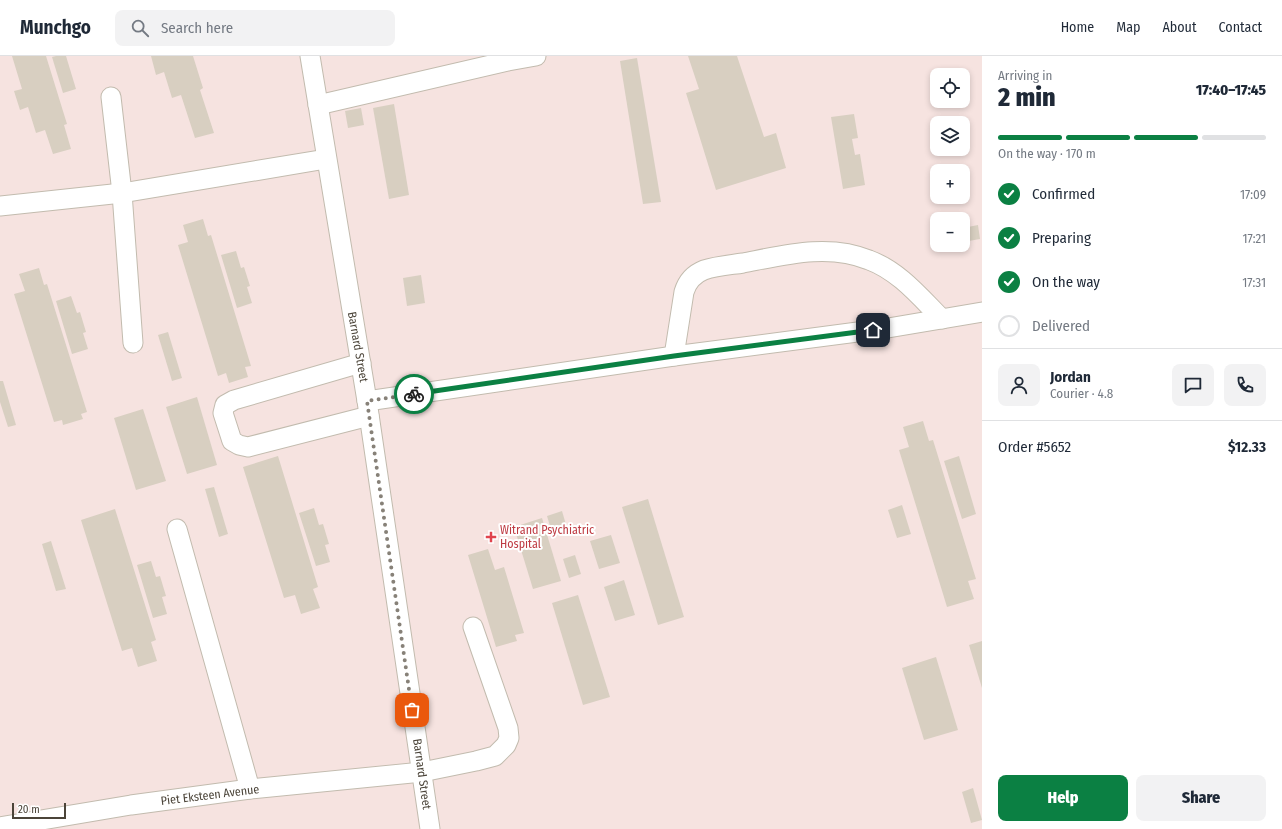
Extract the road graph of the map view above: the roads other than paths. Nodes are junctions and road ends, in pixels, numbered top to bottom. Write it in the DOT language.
graph roads {
  1 [pos="310,56"];
  2 [pos="536,56"];
  3 [pos="110,97"];
  4 [pos="318,105"];
  5 [pos="326,159"];
  6 [pos="122,193"];
  7 [pos="0,206"];
  8 [pos="982,312"];
  9 [pos="942,319"];
  10 [pos="133,343"];
  11 [pos="674,356"];
  12 [pos="360,363"];
  13 [pos="368,408"];
  14 [pos="177,529"];
  15 [pos="473,627"];
  16 [pos="422,772"];
  17 [pos="250,790"];
  18 [pos="7,827"];
  19 [pos="430,829"];
  1 -- 4 [label="street, Barnard Street"];
  2 -- 4 [label="street"];
  3 -- 6 [label="street"];
  4 -- 5 [label="street, Barnard Street"];
  5 -- 6 [label="street"];
  5 -- 12 [label="street, Barnard Street"];
  6 -- 7 [label="street"];
  6 -- 10 [label="street"];
  8 -- 9 [label="street"];
  9 -- 11 [label="street"];
  9 -- 11 [label="street"];
  11 -- 13 [label="street"];
  12 -- 13 [label="street, Barnard Street"];
  12 -- 13 [label="street"];
  13 -- 16 [label="street, Barnard Street"];
  14 -- 17 [label="street"];
  15 -- 16 [label="street, Piet Eksteen Avenue"];
  16 -- 17 [label="street, Piet Eksteen Avenue"];
  16 -- 19 [label="street, Barnard Street"];
  17 -- 18 [label="street, Piet Eksteen Avenue"];
}
